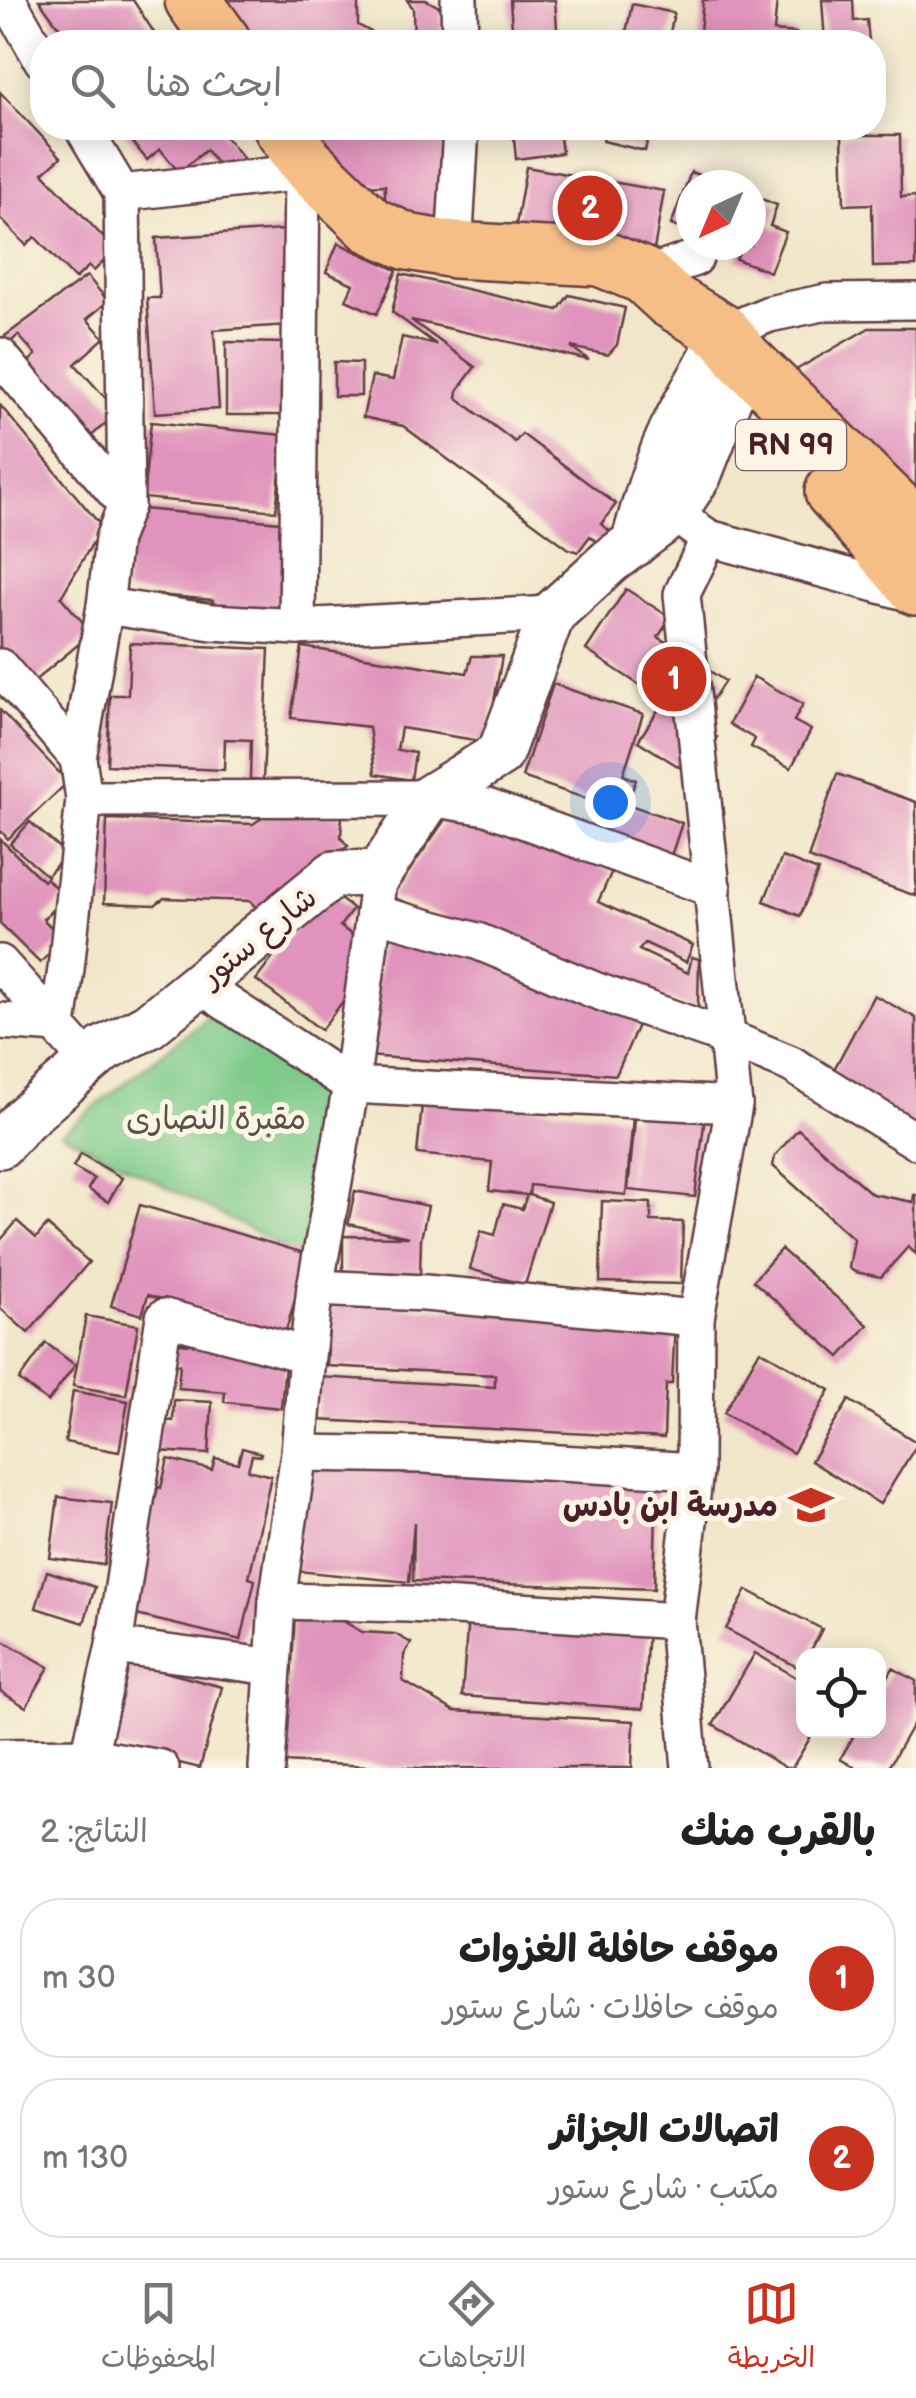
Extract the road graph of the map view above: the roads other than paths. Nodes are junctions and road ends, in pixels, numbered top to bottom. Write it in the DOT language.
graph roads {
  1 [pos="8,0"];
  2 [pos="193,0"];
  3 [pos="459,0"];
  4 [pos="214,30"];
  5 [pos="460,30"];
  6 [pos="23,46"];
  7 [pos="89,140"];
  8 [pos="460,140"];
  9 [pos="297,154"];
  10 [pos="122,193"];
  11 [pos="454,250"];
  12 [pos="916,301"];
  13 [pos="0,356"];
  14 [pos="729,358"];
  15 [pos="126,505"];
  16 [pos="691,526"];
  17 [pos="916,528"];
  18 [pos="634,544"];
  19 [pos="916,587"];
  20 [pos="916,595"];
  21 [pos="105,606"];
  22 [pos="552,614"];
  23 [pos="297,627"];
  24 [pos="0,667"];
  25 [pos="78,758"];
  26 [pos="429,798"];
  27 [pos="84,800"];
  28 [pos="713,889"];
  29 [pos="376,893"];
  30 [pos="0,963"];
  31 [pos="200,985"];
  32 [pos="0,1022"];
  33 [pos="58,1025"];
  34 [pos="728,1038"];
  35 [pos="89,1062"];
  36 [pos="350,1085"];
  37 [pos="734,1104"];
  38 [pos="916,1141"];
  39 [pos="0,1146"];
  40 [pos="315,1288"];
  41 [pos="696,1318"];
  42 [pos="306,1355"];
  43 [pos="300,1453"];
  44 [pos="695,1471"];
  45 [pos="276,1601"];
  46 [pos="676,1621"];
  47 [pos="114,1646"];
  48 [pos="273,1667"];
  49 [pos="88,1756"];
  50 [pos="0,1757"];
  51 [pos="161,1768"];
  52 [pos="267,1768"];
  53 [pos="690,1768"];
  1 -- 6 [label="street"];
  2 -- 4 [label="main road"];
  3 -- 5 [label="street"];
  7 -- 10 [label="street"];
  8 -- 11 [label="street"];
  9 -- 10 [label="street"];
  9 -- 11 [label="main road, RN 99"];
  9 -- 23 [label="street"];
  10 -- 15 [label="street"];
  11 -- 14 [label="main road, RN 99"];
  12 -- 14 [label="street"];
  13 -- 15 [label="street"];
  14 -- 16 [label="street"];
  14 -- 17 [label="main road, RN 99"];
  14 -- 18 [label="street"];
  14 -- 19 [label="main road, RN 99"];
  15 -- 21 [label="street"];
  16 -- 18 [label="street"];
  16 -- 20 [label="street"];
  16 -- 28 [label="street"];
  18 -- 22 [label="street"];
  21 -- 23 [label="street"];
  21 -- 25 [label="street"];
  22 -- 23 [label="street"];
  22 -- 26 [label="street"];
  24 -- 25 [label="street"];
  25 -- 27 [label="street"];
  26 -- 27 [label="street"];
  26 -- 28 [label="street"];
  26 -- 29 [label="street"];
  27 -- 33 [label="street"];
  28 -- 34 [label="street"];
  29 -- 31 [label="street, شارع ستور"];
  29 -- 34 [label="street"];
  29 -- 36 [label="street"];
  30 -- 33 [label="street"];
  31 -- 35 [label="street, شارع ستور"];
  31 -- 36 [label="street"];
  32 -- 33 [label="street"];
  33 -- 35 [label="street"];
  34 -- 37 [label="street"];
  34 -- 38 [label="street"];
  35 -- 39 [label="street, شارع ستور"];
  36 -- 37 [label="street"];
  36 -- 40 [label="street"];
  37 -- 41 [label="street"];
  40 -- 41 [label="street"];
  40 -- 42 [label="street"];
  41 -- 44 [label="street"];
  42 -- 43 [label="street"];
  42 -- 47 [label="street"];
  43 -- 44 [label="street"];
  43 -- 45 [label="street"];
  44 -- 46 [label="street"];
  45 -- 46 [label="street"];
  45 -- 48 [label="street"];
  46 -- 53 [label="street"];
  47 -- 48 [label="street"];
  47 -- 49 [label="street"];
  48 -- 52 [label="street"];
  49 -- 50 [label="street"];
  49 -- 51 [label="street"];
}
